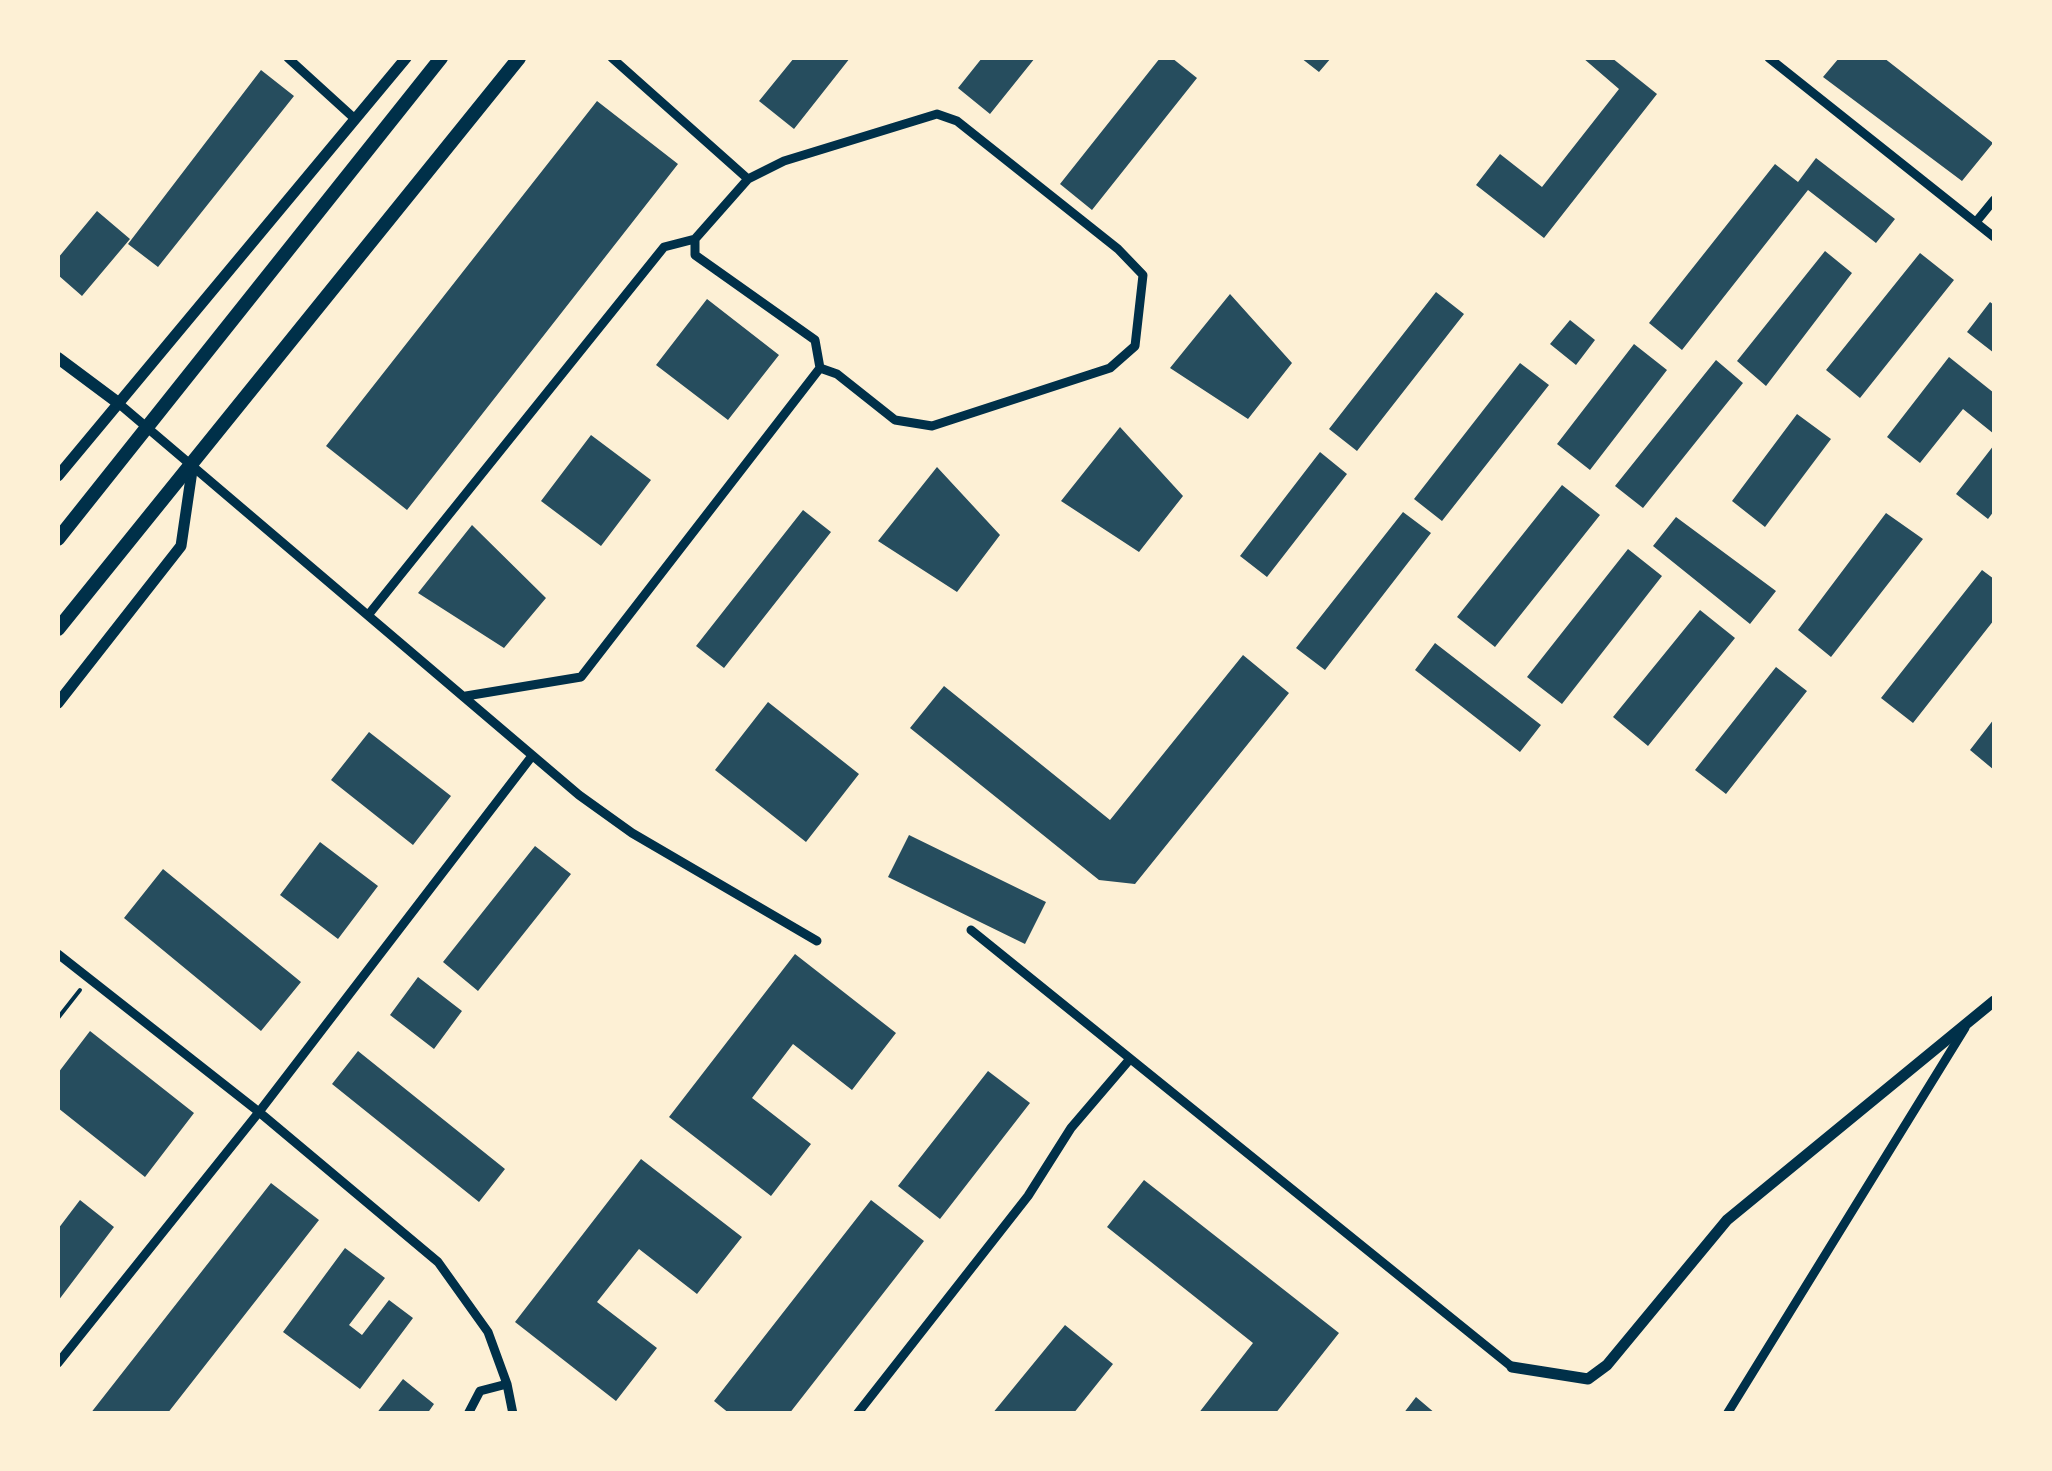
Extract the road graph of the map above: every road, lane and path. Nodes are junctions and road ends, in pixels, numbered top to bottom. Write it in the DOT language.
graph roads {
  1 [pos="288,58"];
  2 [pos="406,58"];
  3 [pos="441,58"];
  4 [pos="518,58"];
  5 [pos="612,58"];
  6 [pos="1769,58"];
  7 [pos="354,119"];
  8 [pos="748,179"];
  9 [pos="1994,200"];
  10 [pos="1976,222"];
  11 [pos="1994,237"];
  12 [pos="695,240"];
  13 [pos="58,358"];
  14 [pos="820,368"];
  15 [pos="117,402"];
  16 [pos="147,427"];
  17 [pos="194,464"];
  18 [pos="58,476"];
  19 [pos="58,539"];
  20 [pos="369,614"];
  21 [pos="58,629"];
  22 [pos="466,696"];
  23 [pos="58,703"];
  24 [pos="532,756"];
  25 [pos="971,930"];
  26 [pos="817,941"];
  27 [pos="58,954"];
  28 [pos="89,979"];
  29 [pos="1994,1001"];
  30 [pos="58,1018"];
  31 [pos="1970,1022"];
  32 [pos="1130,1059"];
  33 [pos="259,1112"];
  34 [pos="58,1363"];
  35 [pos="1512,1367"];
  36 [pos="507,1384"];
  37 [pos="468,1414"];
  38 [pos="513,1414"];
  39 [pos="857,1414"];
  40 [pos="1727,1414"];
  1 -- 7 [label="street"];
  2 -- 7 [label="street"];
  3 -- 16 [label="main road"];
  4 -- 17 [label="main road"];
  5 -- 8 [label="street"];
  6 -- 10 [label="street"];
  7 -- 15 [label="street"];
  8 -- 12 [label="street"];
  8 -- 14 [label="street"];
  9 -- 10 [label="street"];
  10 -- 11 [label="street"];
  12 -- 14 [label="street"];
  12 -- 20 [label="street"];
  13 -- 15 [label="main road"];
  14 -- 22 [label="street"];
  15 -- 16 [label="street"];
  15 -- 18 [label="street"];
  16 -- 17 [label="street"];
  16 -- 19 [label="main road"];
  17 -- 20 [label="street"];
  17 -- 21 [label="main road"];
  17 -- 23 [label="street"];
  20 -- 22 [label="street"];
  22 -- 24 [label="street"];
  24 -- 26 [label="street"];
  24 -- 33 [label="street"];
  25 -- 32 [label="street"];
  27 -- 28 [label="street"];
  28 -- 30 [label="path"];
  28 -- 33 [label="street"];
  29 -- 31 [label="street"];
  31 -- 35 [label="street"];
  31 -- 40 [label="street"];
  32 -- 35 [label="street"];
  32 -- 39 [label="street"];
  33 -- 34 [label="street"];
  33 -- 36 [label="street"];
  36 -- 37 [label="street"];
  36 -- 38 [label="street"];
}
